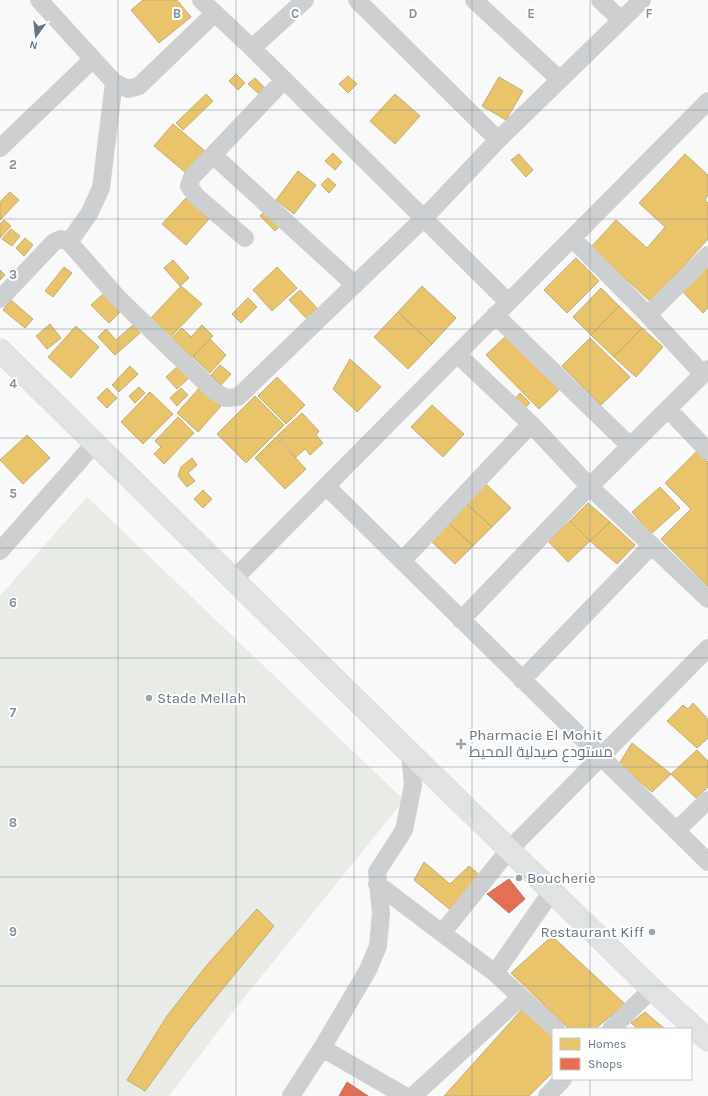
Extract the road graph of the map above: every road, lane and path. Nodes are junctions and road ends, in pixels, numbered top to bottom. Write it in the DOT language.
graph roads {
  1 [pos="38,0"];
  2 [pos="201,0"];
  3 [pos="305,0"];
  4 [pos="357,0"];
  5 [pos="474,0"];
  6 [pos="600,0"];
  7 [pos="642,0"];
  8 [pos="215,13"];
  9 [pos="621,20"];
  10 [pos="252,48"];
  11 [pos="93,59"];
  12 [pos="558,79"];
  13 [pos="284,80"];
  14 [pos="114,82"];
  15 [pos="706,107"];
  16 [pos="498,140"];
  17 [pos="0,148"];
  18 [pos="213,155"];
  19 [pos="424,218"];
  20 [pos="245,238"];
  21 [pos="572,238"];
  22 [pos="69,242"];
  23 [pos="708,254"];
  24 [pos="355,285"];
  25 [pos="0,299"];
  26 [pos="508,302"];
  27 [pos="496,315"];
  28 [pos="648,315"];
  29 [pos="0,350"];
  30 [pos="457,354"];
  31 [pos="706,372"];
  32 [pos="668,409"];
  33 [pos="531,424"];
  34 [pos="95,443"];
  35 [pos="630,446"];
  36 [pos="708,451"];
  37 [pos="326,486"];
  38 [pos="589,486"];
  39 [pos="652,545"];
  40 [pos="1,546"];
  41 [pos="402,561"];
  42 [pos="232,580"];
  43 [pos="708,599"];
  44 [pos="461,620"];
  45 [pos="708,648"];
  46 [pos="522,680"];
  47 [pos="410,753"];
  48 [pos="601,757"];
  49 [pos="708,800"];
  50 [pos="676,831"];
  51 [pos="509,850"];
  52 [pos="708,862"];
  53 [pos="377,884"];
  54 [pos="552,891"];
  55 [pos="442,933"];
  56 [pos="494,973"];
  57 [pos="652,989"];
  58 [pos="521,997"];
  59 [pos="555,1028"];
  60 [pos="612,1028"];
  61 [pos="708,1040"];
  62 [pos="322,1048"];
  63 [pos="562,1080"];
  64 [pos="291,1096"];
  65 [pos="405,1096"];
  66 [pos="412,1096"];
  67 [pos="547,1096"];
  1 -- 11 [label="street"];
  2 -- 8 [label="street"];
  3 -- 10 [label="street"];
  4 -- 16 [label="street"];
  5 -- 12 [label="street"];
  6 -- 9 [label="street"];
  7 -- 9 [label="street"];
  8 -- 10 [label="street"];
  8 -- 14 [label="street"];
  9 -- 12 [label="street"];
  10 -- 13 [label="street"];
  11 -- 14 [label="street"];
  11 -- 17 [label="street"];
  12 -- 16 [label="street"];
  13 -- 18 [label="street"];
  13 -- 19 [label="street"];
  14 -- 22 [label="street"];
  15 -- 21 [label="street"];
  16 -- 19 [label="street"];
  18 -- 20 [label="street"];
  18 -- 24 [label="street"];
  19 -- 24 [label="street"];
  19 -- 26 [label="street"];
  21 -- 26 [label="street"];
  21 -- 28 [label="street"];
  22 -- 24 [label="street"];
  22 -- 25 [label="street"];
  23 -- 28 [label="street"];
  26 -- 27 [label="street"];
  27 -- 30 [label="street"];
  27 -- 35 [label="street"];
  28 -- 31 [label="street"];
  29 -- 34 [label="main road"];
  30 -- 33 [label="street"];
  30 -- 37 [label="street"];
  31 -- 32 [label="street"];
  32 -- 35 [label="street"];
  32 -- 36 [label="street"];
  33 -- 38 [label="street"];
  33 -- 41 [label="street"];
  34 -- 40 [label="street"];
  34 -- 42 [label="main road"];
  35 -- 38 [label="street"];
  37 -- 41 [label="street"];
  37 -- 42 [label="street"];
  38 -- 39 [label="street"];
  38 -- 44 [label="street"];
  39 -- 43 [label="street"];
  39 -- 46 [label="street"];
  41 -- 44 [label="street"];
  42 -- 47 [label="main road"];
  44 -- 46 [label="street"];
  45 -- 48 [label="street"];
  46 -- 48 [label="street"];
  47 -- 51 [label="main road"];
  47 -- 53 [label="street"];
  48 -- 50 [label="street"];
  48 -- 51 [label="street"];
  49 -- 50 [label="street"];
  50 -- 52 [label="street"];
  51 -- 54 [label="main road"];
  51 -- 55 [label="street"];
  53 -- 55 [label="street"];
  53 -- 62 [label="street"];
  54 -- 56 [label="street"];
  54 -- 57 [label="main road"];
  55 -- 56 [label="street"];
  56 -- 58 [label="street"];
  57 -- 60 [label="street"];
  57 -- 61 [label="main road"];
  58 -- 59 [label="street"];
  58 -- 66 [label="street"];
  62 -- 64 [label="street"];
  62 -- 65 [label="street"];
  63 -- 67 [label="street"];
}
